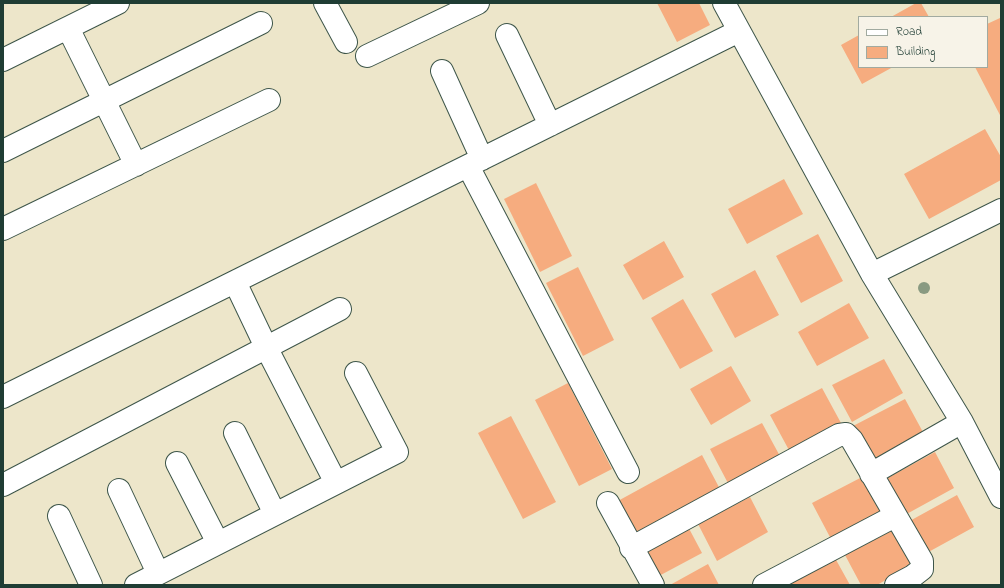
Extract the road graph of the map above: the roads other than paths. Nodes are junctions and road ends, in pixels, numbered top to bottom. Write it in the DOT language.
graph roads {
  1 [pos="118,3"];
  2 [pos="325,3"];
  3 [pos="478,3"];
  4 [pos="724,3"];
  5 [pos="261,23"];
  6 [pos="68,28"];
  7 [pos="739,31"];
  8 [pos="507,36"];
  9 [pos="346,42"];
  10 [pos="367,56"];
  11 [pos="3,60"];
  12 [pos="442,71"];
  13 [pos="269,100"];
  14 [pos="105,101"];
  15 [pos="550,125"];
  16 [pos="3,151"];
  17 [pos="475,162"];
  18 [pos="136,165"];
  19 [pos="1001,210"];
  20 [pos="3,229"];
  21 [pos="872,274"];
  22 [pos="235,282"];
  23 [pos="340,309"];
  24 [pos="266,347"];
  25 [pos="356,373"];
  26 [pos="3,397"];
  27 [pos="962,422"];
  28 [pos="235,433"];
  29 [pos="177,463"];
  30 [pos="628,472"];
  31 [pos="871,474"];
  32 [pos="336,483"];
  33 [pos="3,485"];
  34 [pos="119,490"];
  35 [pos="1001,497"];
  36 [pos="608,503"];
  37 [pos="275,514"];
  38 [pos="58,516"];
  39 [pos="895,516"];
  40 [pos="218,543"];
  41 [pos="631,548"];
  42 [pos="158,573"];
  43 [pos="91,585"];
  44 [pos="136,585"];
  45 [pos="653,585"];
  46 [pos="764,585"];
  47 [pos="896,585"];
  1 -- 6 [label="street"];
  2 -- 9 [label="street"];
  3 -- 10 [label="street"];
  4 -- 7 [label="street"];
  5 -- 14 [label="street"];
  6 -- 11 [label="street"];
  6 -- 14 [label="street"];
  7 -- 15 [label="street"];
  7 -- 21 [label="street"];
  8 -- 15 [label="street"];
  12 -- 17 [label="street"];
  13 -- 18 [label="street"];
  14 -- 16 [label="street"];
  14 -- 18 [label="street"];
  15 -- 17 [label="street"];
  17 -- 22 [label="street"];
  17 -- 30 [label="street"];
  18 -- 20 [label="street"];
  19 -- 21 [label="street"];
  21 -- 27 [label="street"];
  22 -- 24 [label="street"];
  22 -- 26 [label="street"];
  23 -- 24 [label="street"];
  24 -- 32 [label="street"];
  24 -- 33 [label="street"];
  25 -- 32 [label="street"];
  27 -- 31 [label="street"];
  27 -- 35 [label="street"];
  28 -- 37 [label="street"];
  29 -- 40 [label="street"];
  31 -- 39 [label="street"];
  31 -- 41 [label="street"];
  32 -- 37 [label="street"];
  34 -- 42 [label="street"];
  36 -- 41 [label="street"];
  37 -- 40 [label="street"];
  38 -- 43 [label="street"];
  39 -- 46 [label="street"];
  39 -- 47 [label="street"];
  40 -- 42 [label="street"];
  41 -- 45 [label="street"];
  42 -- 44 [label="street"];
}
